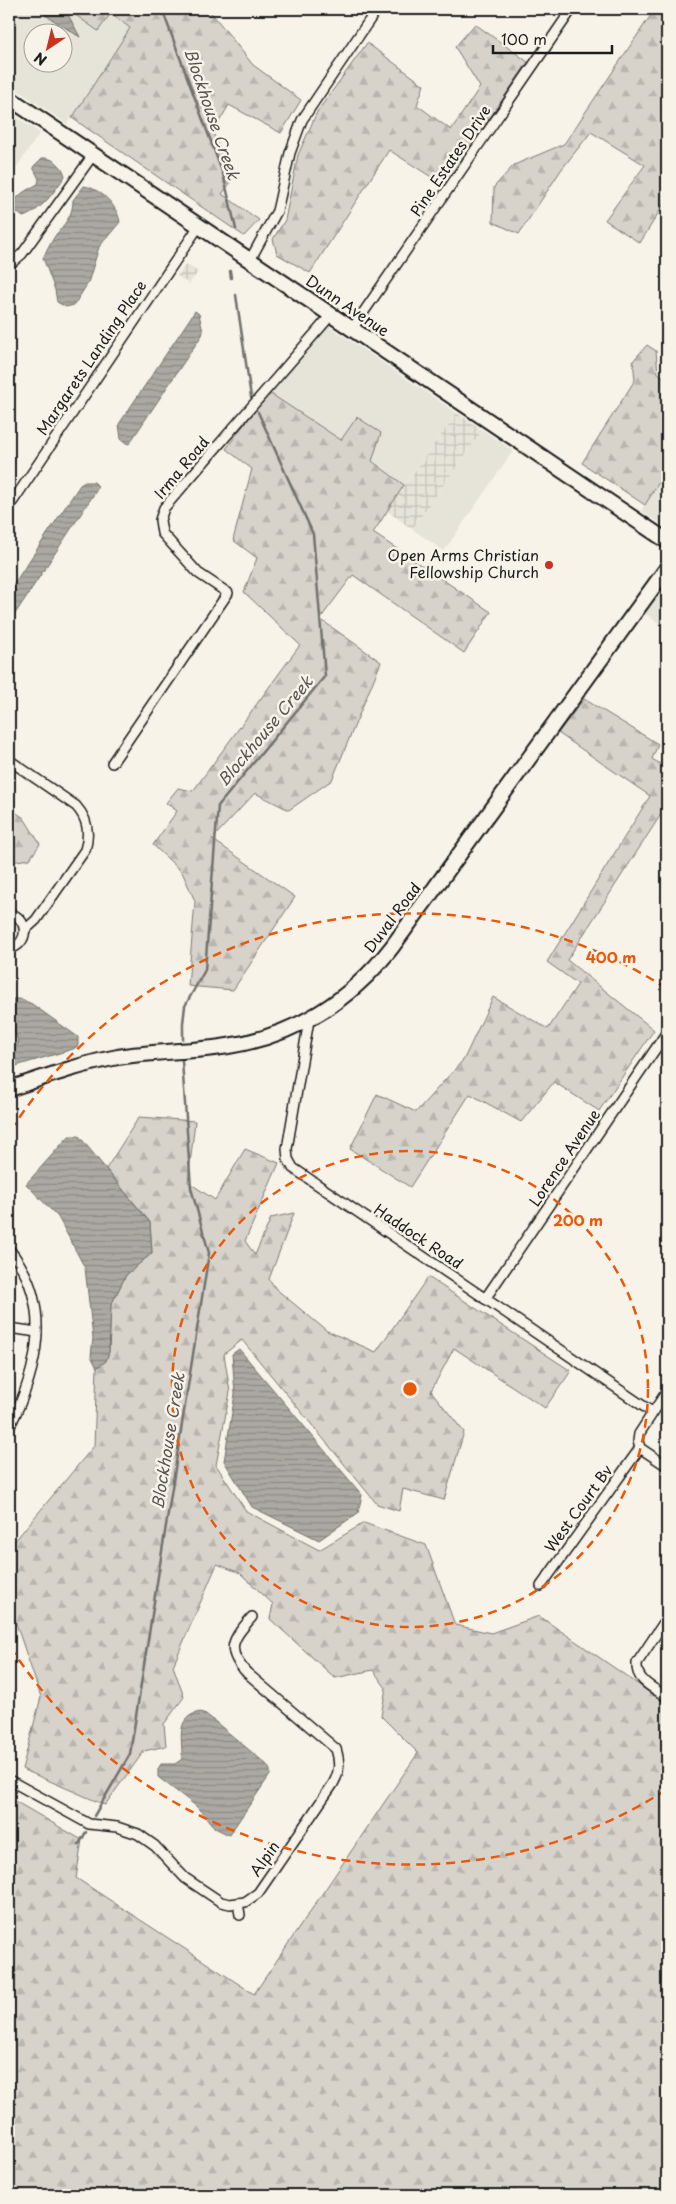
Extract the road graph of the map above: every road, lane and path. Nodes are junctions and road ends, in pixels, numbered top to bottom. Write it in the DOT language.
graph roads {
  1 [pos="377,9"];
  2 [pos="572,9"];
  3 [pos="9,98"];
  4 [pos="93,155"];
  5 [pos="199,226"];
  6 [pos="250,260"];
  7 [pos="9,266"];
  8 [pos="331,315"];
  9 [pos="352,329"];
  10 [pos="9,507"];
  11 [pos="667,541"];
  12 [pos="667,568"];
  13 [pos="9,760"];
  14 [pos="112,763"];
  15 [pos="9,913"];
  16 [pos="25,930"];
  17 [pos="9,949"];
  18 [pos="309,1020"];
  19 [pos="667,1032"];
  20 [pos="9,1089"];
  21 [pos="9,1249"];
  22 [pos="485,1299"];
  23 [pos="9,1328"];
  24 [pos="36,1332"];
  25 [pos="667,1391"];
  26 [pos="652,1412"];
  27 [pos="9,1428"];
  28 [pos="640,1448"];
  29 [pos="667,1466"];
  30 [pos="541,1586"];
  31 [pos="252,1617"];
  32 [pos="667,1618"];
  33 [pos="667,1698"];
  34 [pos="9,1780"];
  35 [pos="238,1903"];
  36 [pos="240,1914"];
  1 -- 6 [label="street"];
  2 -- 9 [label="street, Pine Estates Drive"];
  3 -- 4 [label="main road, Dunn Avenue"];
  4 -- 5 [label="main road, Dunn Avenue"];
  4 -- 7 [label="street"];
  5 -- 6 [label="main road, Dunn Avenue"];
  5 -- 10 [label="street, Margarets Landing Place"];
  6 -- 8 [label="main road, Dunn Avenue"];
  8 -- 9 [label="main road, Dunn Avenue"];
  8 -- 14 [label="street, Irma Road"];
  9 -- 11 [label="main road, Dunn Avenue"];
  12 -- 18 [label="main road, Duval Road"];
  13 -- 16 [label="street"];
  15 -- 16 [label="street"];
  16 -- 17 [label="street"];
  18 -- 20 [label="main road, Duval Road"];
  18 -- 22 [label="street, Haddock Road"];
  19 -- 22 [label="street, Lorence Avenue"];
  21 -- 24 [label="street"];
  22 -- 26 [label="street, Haddock Road"];
  23 -- 24 [label="street"];
  24 -- 27 [label="street"];
  25 -- 26 [label="street"];
  26 -- 28 [label="street"];
  28 -- 29 [label="street"];
  28 -- 30 [label="street, West Court Bv"];
  31 -- 35 [label="street, Alpin"];
  32 -- 33 [label="street"];
  34 -- 35 [label="street"];
  35 -- 36 [label="street"];
}
